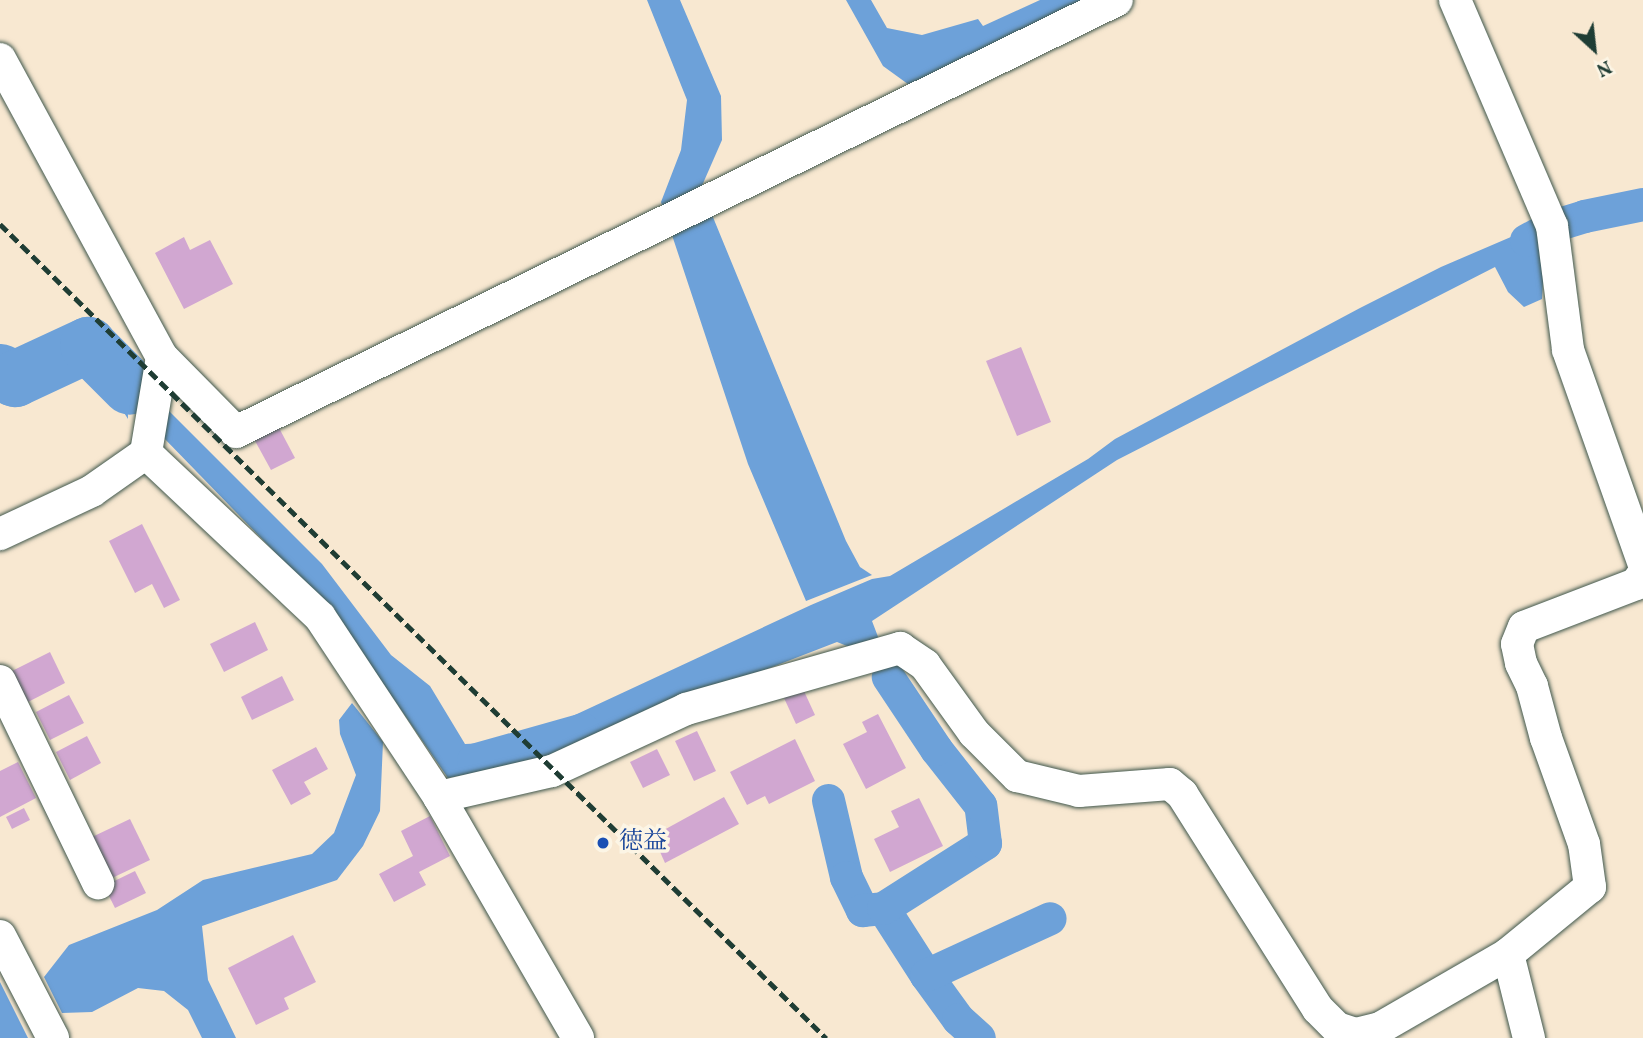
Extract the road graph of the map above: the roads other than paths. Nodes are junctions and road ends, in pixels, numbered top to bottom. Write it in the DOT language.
graph roads {
  1 [pos="1116,0"];
  2 [pos="1455,0"];
  3 [pos="0,59"];
  4 [pos="162,357"];
  5 [pos="146,453"];
  6 [pos="0,534"];
  7 [pos="1643,562"];
  8 [pos="1643,574"];
  9 [pos="0,681"];
  10 [pos="439,797"];
  11 [pos="98,883"];
  12 [pos="0,936"];
  13 [pos="1508,954"];
  14 [pos="53,1038"];
  15 [pos="578,1038"];
  16 [pos="1529,1038"];
  1 -- 4 [label="street"];
  2 -- 7 [label="street"];
  3 -- 4 [label="street"];
  4 -- 5 [label="street"];
  5 -- 6 [label="street"];
  5 -- 10 [label="street"];
  8 -- 13 [label="street"];
  9 -- 11 [label="street"];
  10 -- 13 [label="street"];
  10 -- 15 [label="street"];
  12 -- 14 [label="street"];
  13 -- 16 [label="street"];
}
